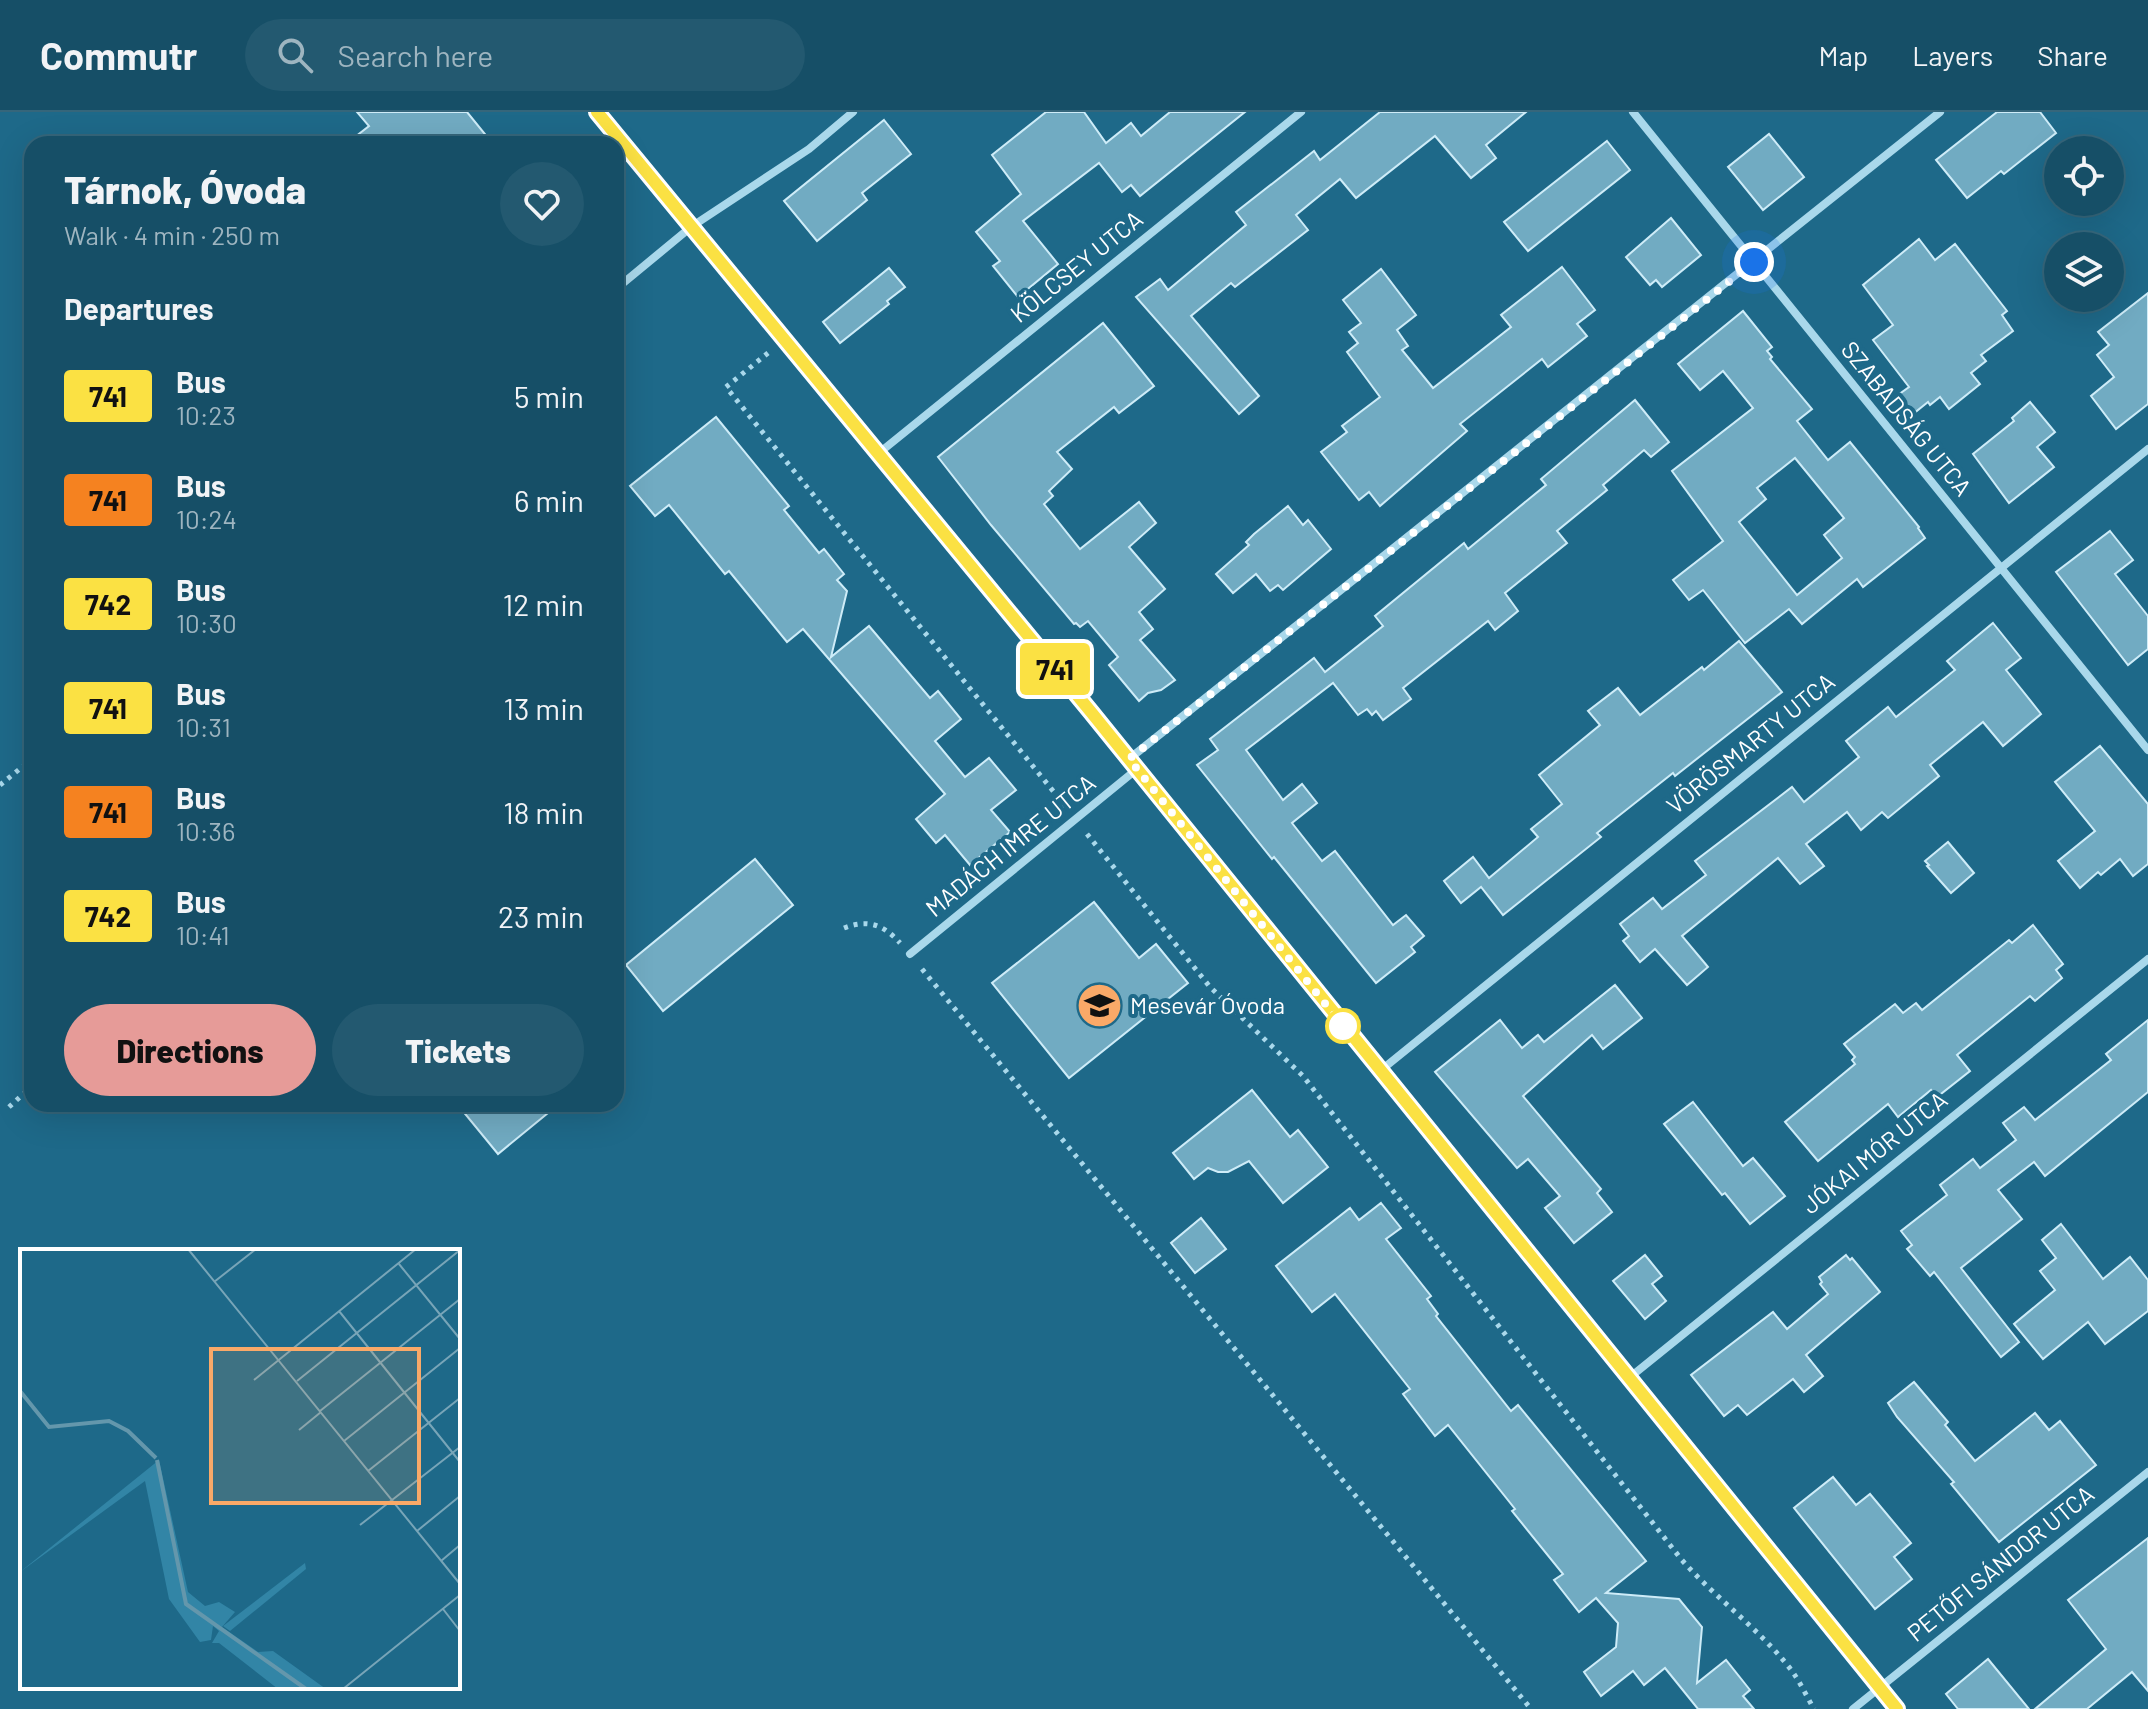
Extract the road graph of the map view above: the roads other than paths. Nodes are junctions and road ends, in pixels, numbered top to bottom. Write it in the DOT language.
graph roads {
  1 [pos="597,112"];
  2 [pos="853,112"];
  3 [pos="1301,112"];
  4 [pos="1633,112"];
  5 [pos="1940,112"];
  6 [pos="617,136"];
  7 [pos="624,145"];
  8 [pos="691,227"];
  9 [pos="1754,262"];
  10 [pos="624,282"];
  11 [pos="2148,449"];
  12 [pos="879,453"];
  13 [pos="2000,568"];
  14 [pos="2148,750"];
  15 [pos="1133,764"];
  16 [pos="910,954"];
  17 [pos="2148,959"];
  18 [pos="1380,1071"];
  19 [pos="1628,1378"];
  20 [pos="2148,1472"];
  21 [pos="1880,1688"];
  22 [pos="1853,1709"];
  23 [pos="1897,1709"];
  1 -- 6 [label="street"];
  2 -- 8 [label="street"];
  3 -- 12 [label="street, KÖLCSEY UTCA"];
  4 -- 9 [label="street, SZABADSÁG UTCA"];
  5 -- 9 [label="street, MADÁCH IMRE UTCA"];
  7 -- 8 [label="street"];
  8 -- 10 [label="street"];
  8 -- 12 [label="street"];
  9 -- 13 [label="street, SZABADSÁG UTCA"];
  9 -- 15 [label="street, MADÁCH IMRE UTCA"];
  11 -- 13 [label="street, VÖRÖSMARTY UTCA"];
  12 -- 15 [label="street"];
  13 -- 14 [label="street, SZABADSÁG UTCA"];
  13 -- 18 [label="street, VÖRÖSMARTY UTCA"];
  15 -- 16 [label="street, MADÁCH IMRE UTCA"];
  15 -- 18 [label="street"];
  17 -- 19 [label="street, JÓKAI MÓR UTCA"];
  18 -- 19 [label="street"];
  19 -- 21 [label="street"];
  20 -- 21 [label="street, PETŐFI SÁNDOR UTCA"];
  21 -- 22 [label="street, PETŐFI SÁNDOR UTCA"];
  21 -- 23 [label="street"];
}
